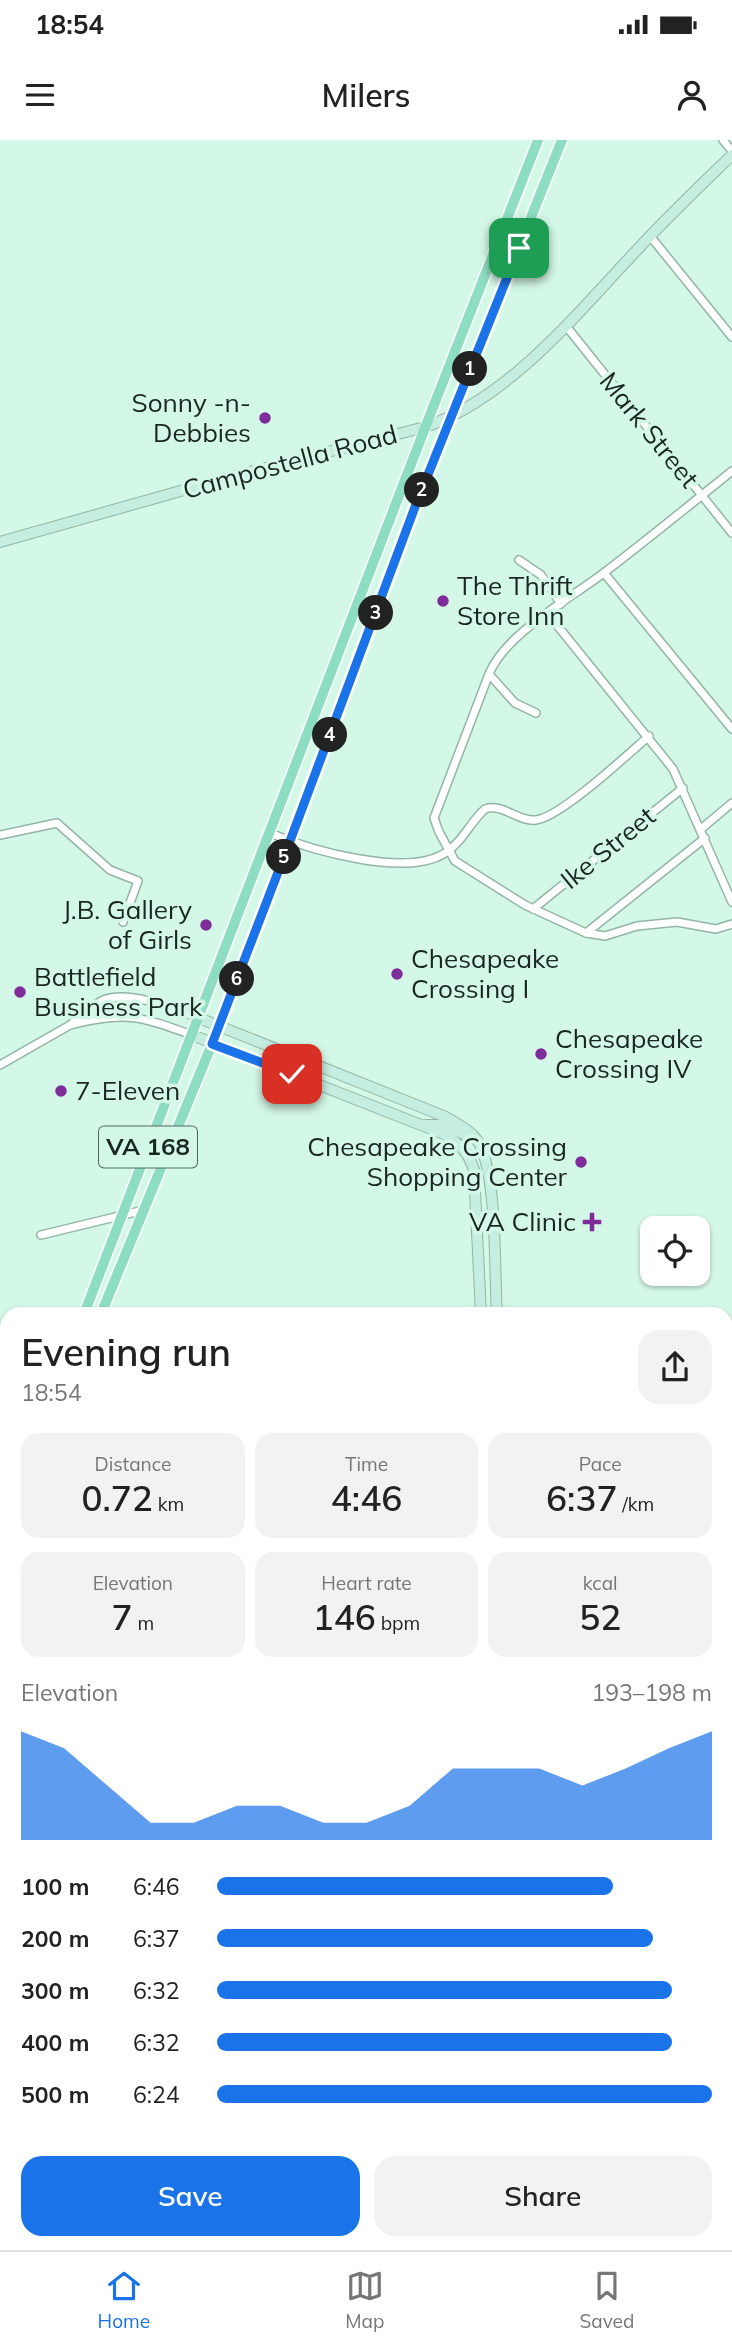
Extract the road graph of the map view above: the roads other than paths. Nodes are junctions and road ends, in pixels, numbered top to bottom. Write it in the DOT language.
graph roads {
  1 [pos="538,140"];
  2 [pos="562,140"];
  3 [pos="723,140"];
  4 [pos="732,153"];
  5 [pos="650,236"];
  6 [pos="566,326"];
  7 [pos="732,337"];
  8 [pos="450,419"];
  9 [pos="425,427"];
  10 [pos="732,471"];
  11 [pos="702,496"];
  12 [pos="732,533"];
  13 [pos="0,542"];
  14 [pos="519,560"];
  15 [pos="604,573"];
  16 [pos="561,604"];
  17 [pos="548,614"];
  18 [pos="489,674"];
  19 [pos="536,713"];
  20 [pos="732,729"];
  21 [pos="649,736"];
  22 [pos="682,788"];
  23 [pos="732,803"];
  24 [pos="701,829"];
  25 [pos="271,833"];
  26 [pos="0,835"];
  27 [pos="705,838"];
  28 [pos="290,841"];
  29 [pos="449,851"];
  30 [pos="732,902"];
  31 [pos="533,909"];
  32 [pos="123,922"];
  33 [pos="732,924"];
  34 [pos="586,933"];
  35 [pos="199,1018"];
  36 [pos="69,1025"];
  37 [pos="219,1027"];
  38 [pos="192,1035"];
  39 [pos="212,1044"];
  40 [pos="0,1065"];
  41 [pos="422,1125"];
  42 [pos="477,1140"];
  43 [pos="144,1210"];
  44 [pos="122,1216"];
  45 [pos="41,1235"];
  46 [pos="108,1297"];
  47 [pos="87,1307"];
  48 [pos="104,1307"];
  49 [pos="110,1307"];
  50 [pos="481,1307"];
  51 [pos="497,1307"];
  1 -- 9 [label="main road, VA 168"];
  2 -- 8 [label="main road, VA 168"];
  3 -- 4 [label="street"];
  4 -- 5 [label="street, Campostella Road"];
  5 -- 6 [label="street, Campostella Road"];
  5 -- 7 [label="street"];
  6 -- 8 [label="street, Campostella Road"];
  6 -- 11 [label="street, Mark Street"];
  8 -- 9 [label="street, Campostella Road"];
  8 -- 28 [label="main road, VA 168"];
  9 -- 13 [label="street, Campostella Road"];
  9 -- 25 [label="main road, VA 168"];
  10 -- 11 [label="street, Ike Street"];
  11 -- 12 [label="street, Mark Street"];
  11 -- 15 [label="street, Ike Street"];
  14 -- 16 [label="street"];
  15 -- 16 [label="street, Ike Street"];
  15 -- 20 [label="street"];
  16 -- 17 [label="street, Ike Street"];
  17 -- 18 [label="street, Ike Street"];
  17 -- 21 [label="street, Ike Street"];
  18 -- 19 [label="street"];
  18 -- 29 [label="street, Ike Street"];
  21 -- 22 [label="street, Ike Street"];
  21 -- 29 [label="street"];
  22 -- 24 [label="street, Ike Street"];
  22 -- 31 [label="street, Ike Street"];
  23 -- 24 [label="street"];
  24 -- 27 [label="street, Ike Street"];
  25 -- 28 [label="street"];
  25 -- 35 [label="main road, VA 168"];
  26 -- 32 [label="street"];
  27 -- 30 [label="street, Ike Street"];
  27 -- 34 [label="street, Ike Street"];
  28 -- 29 [label="street"];
  28 -- 37 [label="main road, VA 168"];
  29 -- 31 [label="street, Ike Street"];
  31 -- 34 [label="street, Ike Street"];
  33 -- 34 [label="street, Ike Street"];
  35 -- 36 [label="street"];
  35 -- 37 [label="street"];
  35 -- 38 [label="main road, VA 168"];
  36 -- 38 [label="street"];
  36 -- 40 [label="street"];
  37 -- 39 [label="main road, VA 168"];
  37 -- 42 [label="street"];
  38 -- 39 [label="street"];
  38 -- 44 [label="main road, VA 168"];
  39 -- 41 [label="street"];
  39 -- 43 [label="main road, VA 168"];
  41 -- 42 [label="street"];
  41 -- 50 [label="street"];
  42 -- 51 [label="street"];
  43 -- 44 [label="street"];
  43 -- 46 [label="main road, VA 168"];
  44 -- 45 [label="street"];
  44 -- 47 [label="main road, VA 168"];
  46 -- 48 [label="main road, VA 168"];
  46 -- 49 [label="main road"];
}
